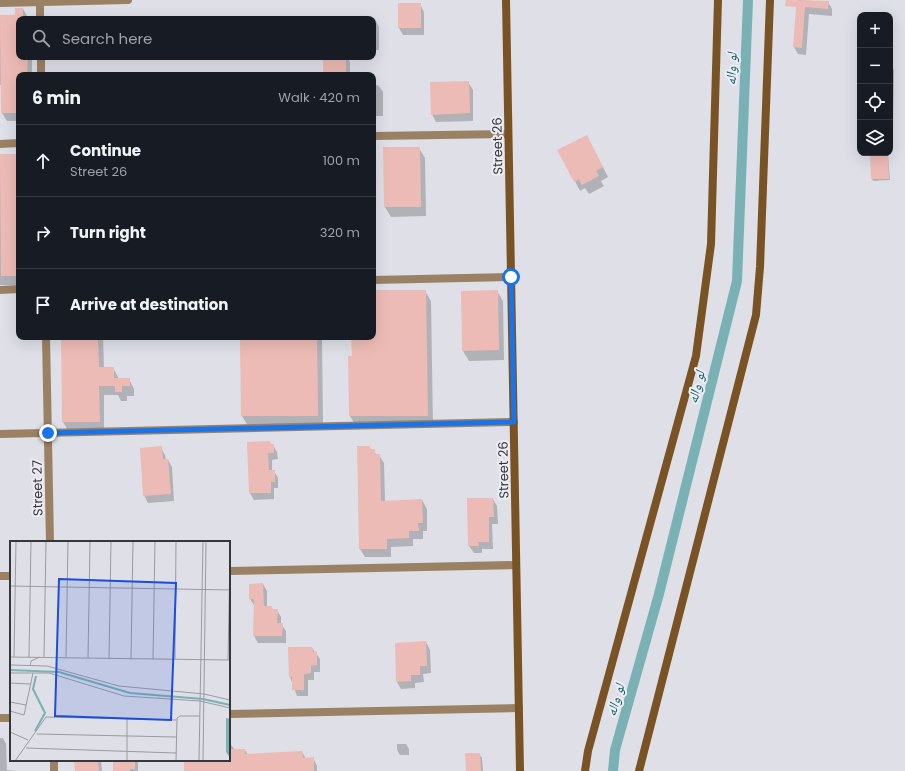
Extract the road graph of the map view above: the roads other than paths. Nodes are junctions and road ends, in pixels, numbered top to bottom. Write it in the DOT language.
graph roads {
  1 [pos="128,0"];
  2 [pos="506,0"];
  3 [pos="718,0"];
  4 [pos="770,0"];
  5 [pos="40,1"];
  6 [pos="0,3"];
  7 [pos="40,16"];
  8 [pos="41,60"];
  9 [pos="41,72"];
  10 [pos="508,134"];
  11 [pos="376,136"];
  12 [pos="0,144"];
  13 [pos="16,144"];
  14 [pos="511,277"];
  15 [pos="376,280"];
  16 [pos="16,289"];
  17 [pos="0,290"];
  18 [pos="46,340"];
  19 [pos="514,422"];
  20 [pos="48,433"];
  21 [pos="0,434"];
  22 [pos="50,541"];
  23 [pos="516,565"];
  24 [pos="230,571"];
  25 [pos="519,708"];
  26 [pos="230,714"];
  27 [pos="520,771"];
  28 [pos="585,771"];
  29 [pos="639,771"];
  1 -- 5 [label="street"];
  2 -- 10 [label="street, Street 26"];
  3 -- 28 [label="street"];
  4 -- 29 [label="street"];
  5 -- 6 [label="street"];
  5 -- 7 [label="street"];
  8 -- 9 [label="street"];
  10 -- 11 [label="street"];
  10 -- 14 [label="street, Street 26"];
  12 -- 13 [label="street"];
  14 -- 15 [label="street"];
  14 -- 19 [label="street, Street 26"];
  16 -- 17 [label="street"];
  18 -- 20 [label="street, Street 27"];
  19 -- 20 [label="street"];
  19 -- 23 [label="street, Street 26"];
  20 -- 21 [label="street"];
  20 -- 22 [label="street, Street 27"];
  23 -- 24 [label="street"];
  23 -- 25 [label="street, Street 26"];
  25 -- 26 [label="street"];
  25 -- 27 [label="street, Street 26"];
}
